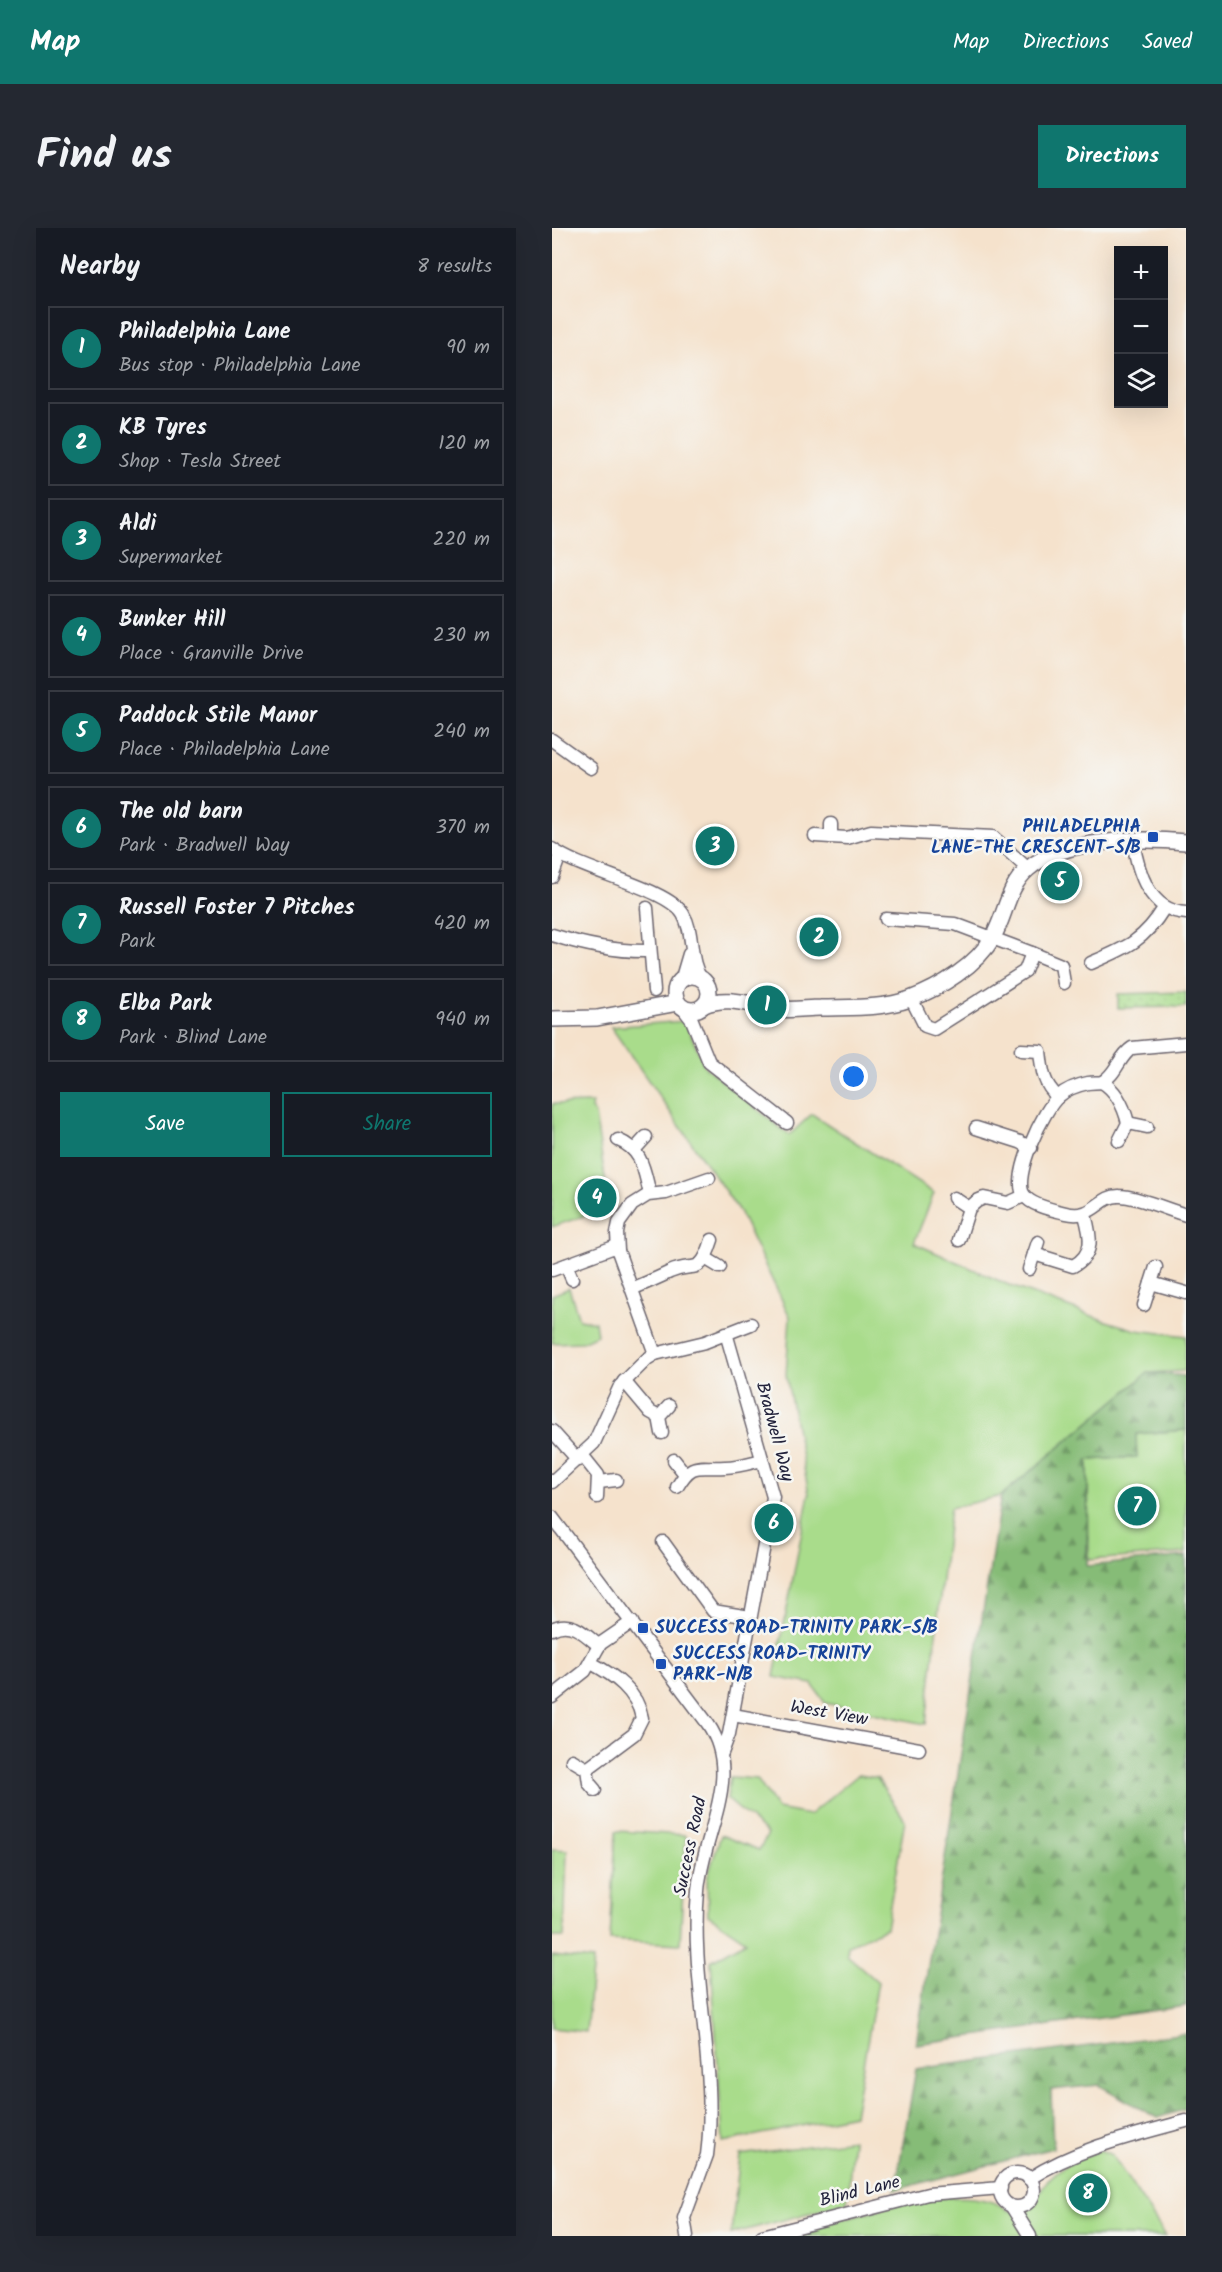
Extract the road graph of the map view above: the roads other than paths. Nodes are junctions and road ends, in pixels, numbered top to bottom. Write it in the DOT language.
graph roads {
  1 [pos="552,740"];
  2 [pos="591,768"];
  3 [pos="831,824"];
  4 [pos="815,836"];
  5 [pos="831,837"];
  6 [pos="1134,841"];
  7 [pos="1186,842"];
  8 [pos="556,852"];
  9 [pos="1028,869"];
  10 [pos="552,877"];
  11 [pos="647,908"];
  12 [pos="1164,908"];
  13 [pos="1186,913"];
  14 [pos="886,920"];
  15 [pos="552,935"];
  16 [pos="993,937"];
  17 [pos="690,950"];
  18 [pos="650,951"];
  19 [pos="1032,953"];
  20 [pos="1091,963"];
  21 [pos="703,981"];
  22 [pos="1064,983"];
  23 [pos="654,991"];
  24 [pos="679,995"];
  25 [pos="911,998"];
  26 [pos="744,1001"];
  27 [pos="702,1006"];
  28 [pos="552,1019"];
  29 [pos="701,1039"];
  30 [pos="1186,1043"];
  31 [pos="1021,1050"];
  32 [pos="1102,1082"];
  33 [pos="1058,1097"];
  34 [pos="1002,1121"];
  35 [pos="787,1123"];
  36 [pos="1128,1124"];
  37 [pos="1147,1127"];
  38 [pos="976,1128"];
  39 [pos="997,1135"];
  40 [pos="645,1137"];
  41 [pos="618,1140"];
  42 [pos="1119,1141"];
  43 [pos="1031,1148"];
  44 [pos="635,1149"];
  45 [pos="709,1178"];
  46 [pos="650,1194"];
  47 [pos="1024,1196"];
  48 [pos="954,1198"];
  49 [pos="969,1208"];
  50 [pos="1085,1215"];
  51 [pos="1186,1215"];
  52 [pos="711,1240"];
  53 [pos="959,1240"];
  54 [pos="1038,1242"];
  55 [pos="617,1246"];
  56 [pos="1034,1254"];
  57 [pos="705,1258"];
  58 [pos="566,1265"];
  59 [pos="720,1267"];
  60 [pos="1156,1267"];
  61 [pos="1029,1269"];
  62 [pos="552,1270"];
  63 [pos="572,1279"];
  64 [pos="1151,1283"];
  65 [pos="633,1288"];
  66 [pos="1186,1293"];
  67 [pos="1144,1305"];
  68 [pos="751,1324"];
  69 [pos="726,1334"];
  70 [pos="655,1354"];
  71 [pos="624,1381"];
  72 [pos="669,1406"];
  73 [pos="659,1417"];
  74 [pos="552,1431"];
  75 [pos="662,1433"];
  76 [pos="580,1457"];
  77 [pos="674,1460"];
  78 [pos="762,1460"];
  79 [pos="685,1474"];
  80 [pos="616,1480"];
  81 [pos="552,1482"];
  82 [pos="599,1482"];
  83 [pos="677,1487"];
  84 [pos="597,1497"];
  85 [pos="552,1516"];
  86 [pos="663,1542"];
  87 [pos="750,1617"];
  88 [pos="632,1622"];
  89 [pos="552,1629"];
  90 [pos="599,1646"];
  91 [pos="591,1664"];
  92 [pos="552,1697"];
  93 [pos="733,1715"];
  94 [pos="919,1749"];
  95 [pos="722,1753"];
  96 [pos="572,1760"];
  97 [pos="587,1769"];
  98 [pos="595,1790"];
  99 [pos="1186,2121"];
  100 [pos="1032,2188"];
  101 [pos="1005,2198"];
  102 [pos="684,2218"];
  103 [pos="1029,2233"];
  104 [pos="678,2236"];
  105 [pos="687,2236"];
  106 [pos="762,2236"];
  1 -- 2 [label="street"];
  3 -- 5 [label="street"];
  4 -- 5 [label="street"];
  5 -- 9 [label="street"];
  6 -- 7 [label="main road"];
  6 -- 9 [label="main road"];
  6 -- 12 [label="street"];
  8 -- 10 [label="street"];
  8 -- 17 [label="street"];
  9 -- 16 [label="main road"];
  11 -- 18 [label="street"];
  12 -- 13 [label="street"];
  12 -- 20 [label="street"];
  14 -- 16 [label="street"];
  15 -- 18 [label="street"];
  16 -- 19 [label="street"];
  16 -- 25 [label="main road"];
  17 -- 21 [label="street"];
  17 -- 24 [label="street"];
  18 -- 23 [label="street"];
  19 -- 22 [label="street"];
  19 -- 25 [label="street"];
  21 -- 24 [label="main road"];
  21 -- 26 [label="main road"];
  21 -- 27 [label="main road"];
  24 -- 27 [label="main road"];
  24 -- 28 [label="main road"];
  24 -- 29 [label="street"];
  25 -- 26 [label="main road"];
  26 -- 27 [label="main road"];
  27 -- 29 [label="street"];
  29 -- 35 [label="street"];
  30 -- 32 [label="street"];
  31 -- 33 [label="street"];
  32 -- 33 [label="street"];
  32 -- 36 [label="street"];
  33 -- 43 [label="street"];
  34 -- 39 [label="street"];
  36 -- 37 [label="street"];
  36 -- 42 [label="street"];
  38 -- 39 [label="street"];
  39 -- 43 [label="street"];
  40 -- 44 [label="street"];
  41 -- 44 [label="street"];
  43 -- 47 [label="street"];
  44 -- 46 [label="street"];
  45 -- 46 [label="street"];
  46 -- 55 [label="street"];
  47 -- 49 [label="street"];
  47 -- 50 [label="street"];
  48 -- 49 [label="street"];
  49 -- 53 [label="street"];
  50 -- 51 [label="street"];
  50 -- 56 [label="street"];
  52 -- 57 [label="street"];
  54 -- 56 [label="street"];
  55 -- 58 [label="street"];
  55 -- 65 [label="street"];
  56 -- 61 [label="street"];
  57 -- 59 [label="street"];
  57 -- 65 [label="street"];
  58 -- 62 [label="street"];
  58 -- 63 [label="street"];
  60 -- 64 [label="street"];
  64 -- 66 [label="street"];
  64 -- 67 [label="street"];
  65 -- 70 [label="street"];
  68 -- 69 [label="street"];
  69 -- 70 [label="street"];
  69 -- 78 [label="street, Bradwell Way"];
  70 -- 71 [label="street"];
  71 -- 73 [label="street"];
  71 -- 76 [label="street"];
  72 -- 73 [label="street"];
  73 -- 75 [label="street"];
  74 -- 76 [label="street"];
  76 -- 81 [label="street"];
  76 -- 82 [label="street"];
  77 -- 79 [label="street"];
  78 -- 79 [label="street"];
  78 -- 87 [label="street, Bradwell Way"];
  79 -- 83 [label="street"];
  80 -- 82 [label="street"];
  82 -- 84 [label="street"];
  85 -- 88 [label="street, Success Road"];
  86 -- 87 [label="street"];
  87 -- 93 [label="street, Bradwell Way"];
  88 -- 90 [label="street"];
  88 -- 95 [label="street, Success Road"];
  89 -- 90 [label="street"];
  90 -- 91 [label="street"];
  91 -- 92 [label="street"];
  91 -- 97 [label="street"];
  93 -- 94 [label="street, West View"];
  93 -- 95 [label="street, Bradwell Way"];
  95 -- 102 [label="street, Success Road"];
  96 -- 97 [label="street"];
  97 -- 98 [label="street"];
  99 -- 100 [label="street"];
  100 -- 101 [label="street"];
  100 -- 101 [label="street"];
  100 -- 103 [label="street"];
  101 -- 103 [label="street"];
  101 -- 106 [label="street, Blind Lane"];
  102 -- 104 [label="street"];
  102 -- 105 [label="street, Success Road"];
}
